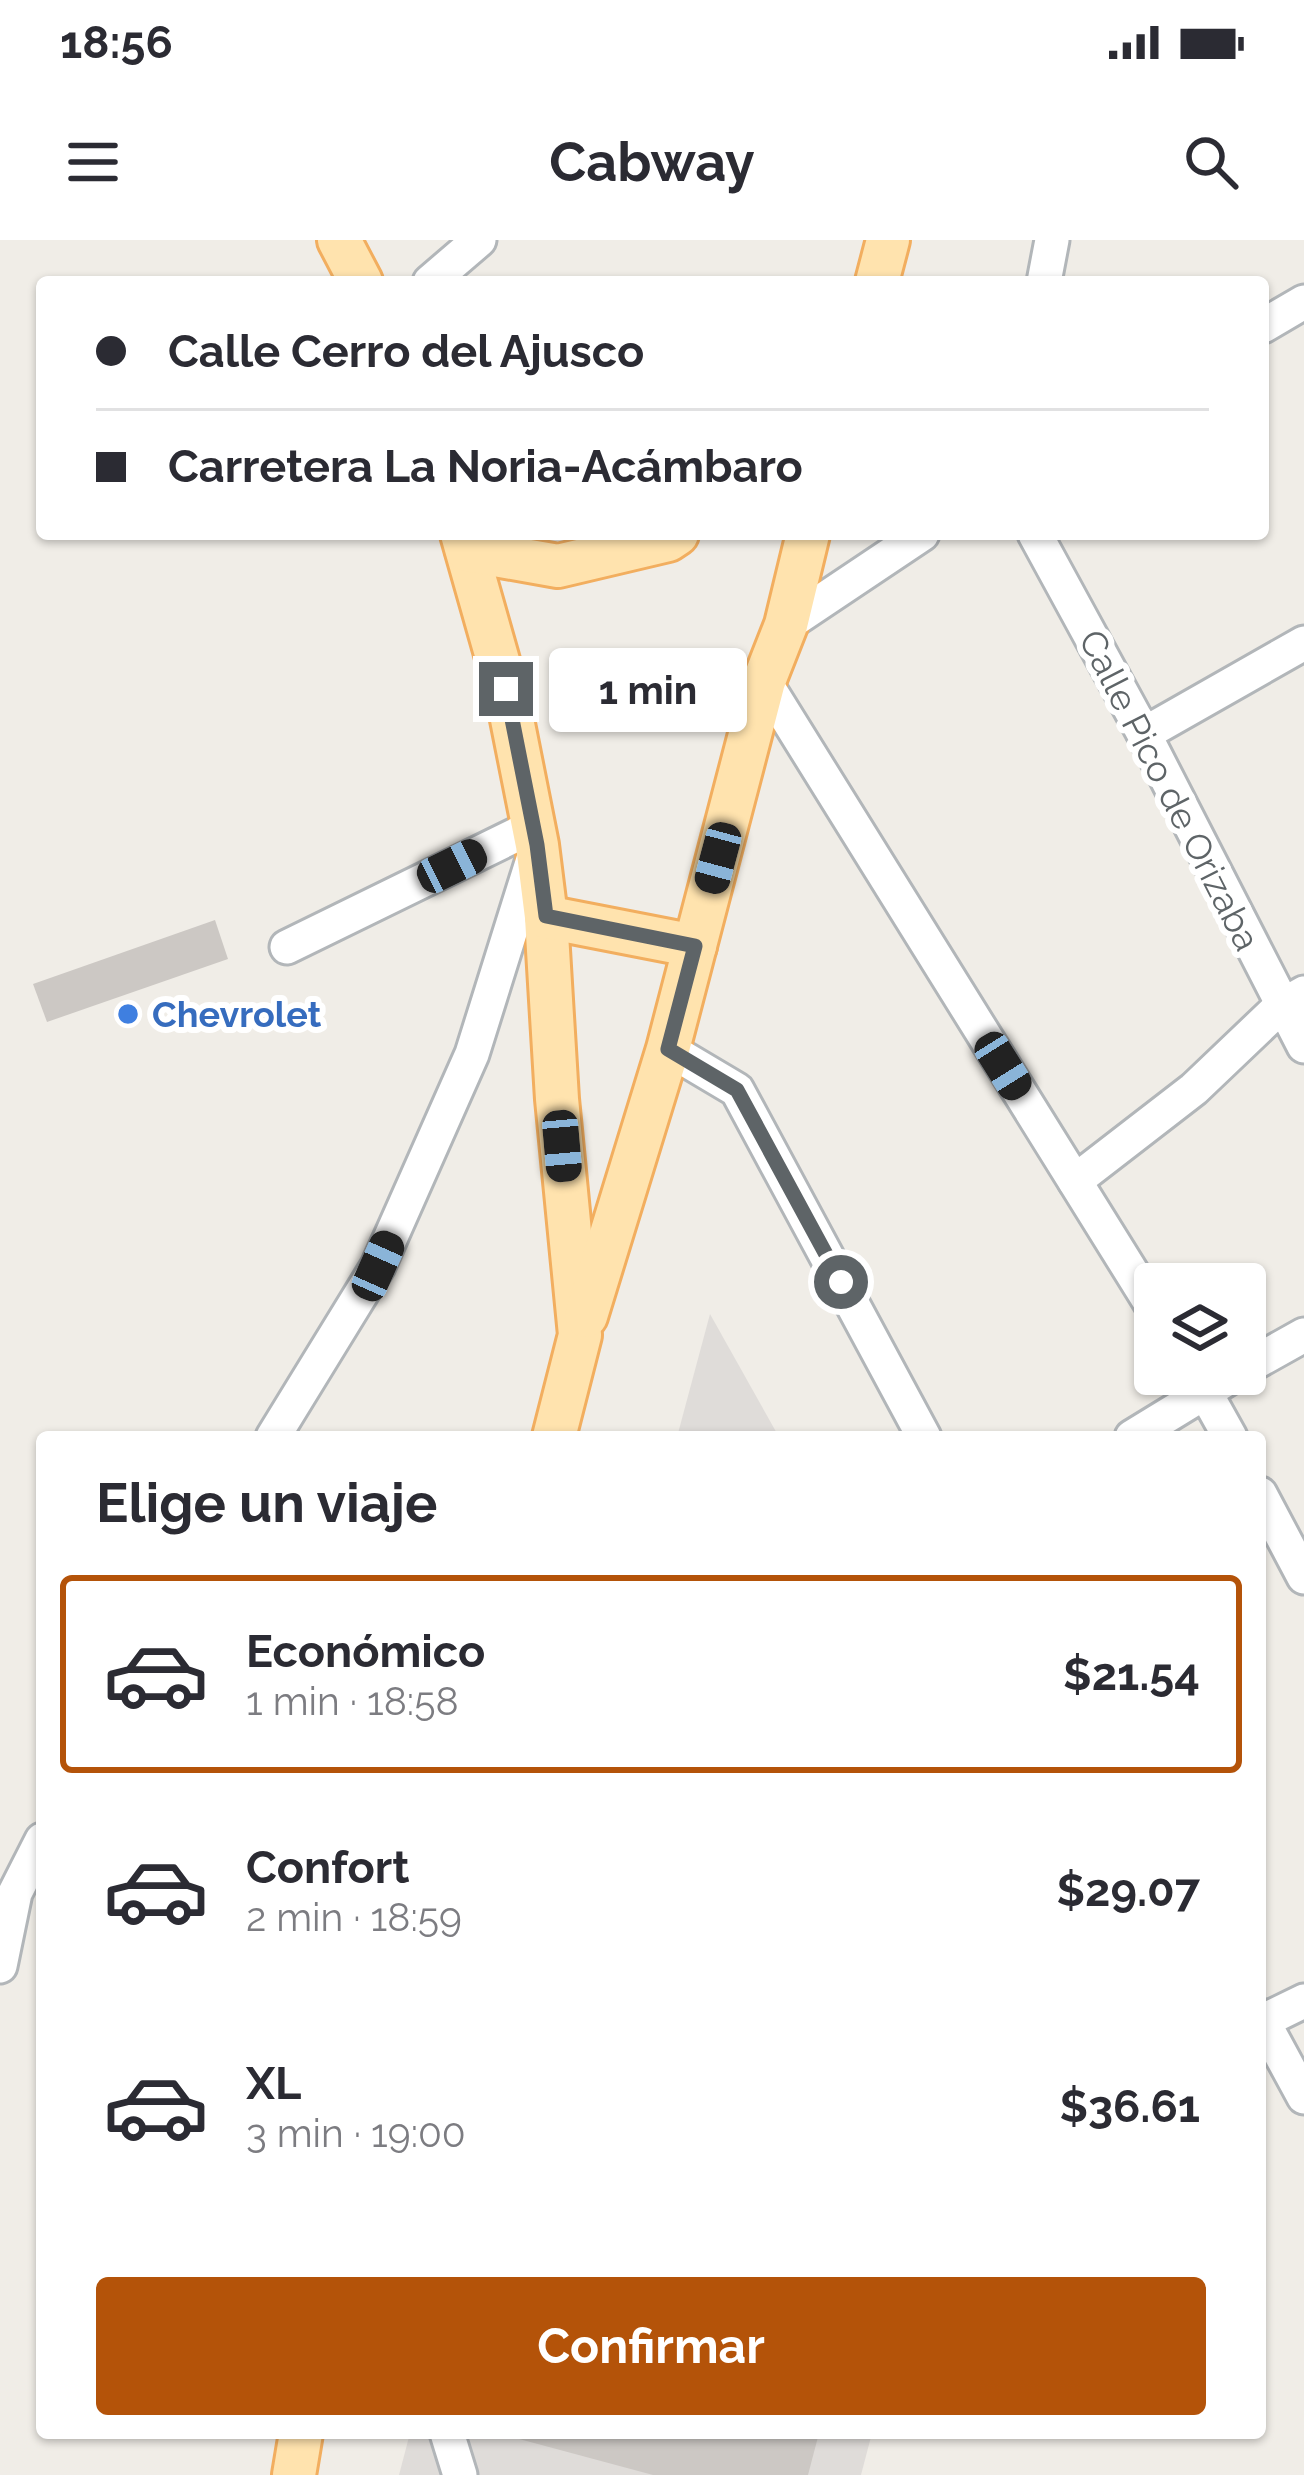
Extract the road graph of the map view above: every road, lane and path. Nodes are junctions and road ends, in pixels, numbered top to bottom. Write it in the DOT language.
graph roads {
  1 [pos="339,240"];
  2 [pos="479,240"];
  3 [pos="1052,240"];
  4 [pos="358,276"];
  5 [pos="437,276"];
  6 [pos="1045,276"];
  7 [pos="1304,302"];
  8 [pos="1269,322"];
  9 [pos="471,540"];
  10 [pos="668,540"];
  11 [pos="807,540"];
  12 [pos="913,540"];
  13 [pos="1038,540"];
  14 [pos="786,626"];
  15 [pos="1304,643"];
  16 [pos="764,681"];
  17 [pos="1144,734"];
  18 [pos="536,836"];
  19 [pos="546,916"];
  20 [pos="695,946"];
  21 [pos="287,947"];
  22 [pos="1293,999"];
  23 [pos="1304,1046"];
  24 [pos="668,1049"];
  25 [pos="1075,1181"];
  26 [pos="1134,1276"];
  27 [pos="580,1335"];
  28 [pos="1304,1335"];
  29 [pos="1266,1356"];
  30 [pos="1191,1395"];
  31 [pos="1217,1395"];
  32 [pos="277,1431"];
  33 [pos="556,1431"];
  34 [pos="921,1431"];
  35 [pos="1140,1431"];
  36 [pos="1228,1431"];
  37 [pos="1266,1505"];
  38 [pos="1304,1577"];
  39 [pos="36,1852"];
  40 [pos="0,1966"];
  41 [pos="1304,2000"];
  42 [pos="1266,2016"];
  43 [pos="1266,2026"];
  44 [pos="1304,2097"];
  45 [pos="449,2439"];
  46 [pos="460,2475"];
  1 -- 4 [label="main road"];
  2 -- 5 [label="street"];
  3 -- 6 [label="street"];
  7 -- 8 [label="street"];
  9 -- 10 [label="main road"];
  9 -- 18 [label="main road"];
  11 -- 14 [label="main road"];
  12 -- 14 [label="street"];
  13 -- 17 [label="street, Calle Pico de Orizaba"];
  14 -- 16 [label="main road"];
  15 -- 17 [label="street"];
  16 -- 20 [label="main road"];
  16 -- 25 [label="street"];
  17 -- 22 [label="street, Calle Pico de Orizaba"];
  18 -- 19 [label="main road"];
  18 -- 21 [label="street"];
  18 -- 32 [label="street"];
  19 -- 20 [label="main road"];
  19 -- 27 [label="main road"];
  20 -- 24 [label="main road"];
  22 -- 23 [label="street, Calle Pico de Orizaba"];
  22 -- 25 [label="street"];
  24 -- 27 [label="main road"];
  24 -- 34 [label="street"];
  25 -- 26 [label="street"];
  27 -- 33 [label="main road"];
  28 -- 29 [label="street"];
  30 -- 35 [label="street"];
  31 -- 36 [label="street"];
  37 -- 38 [label="street"];
  39 -- 40 [label="street"];
  41 -- 42 [label="street"];
  43 -- 44 [label="street"];
  45 -- 46 [label="street"];
}
